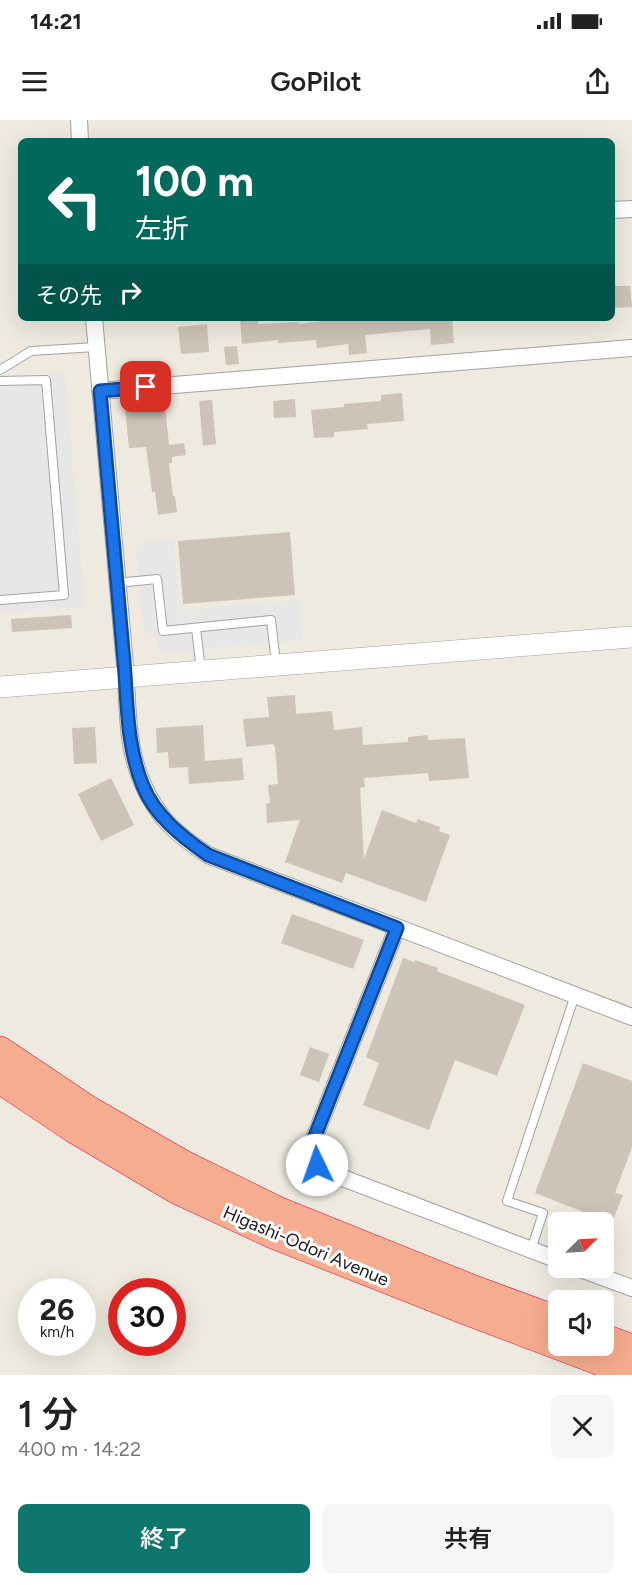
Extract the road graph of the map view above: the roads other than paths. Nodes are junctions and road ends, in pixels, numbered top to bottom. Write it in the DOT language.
graph roads {
  1 [pos="79,120"];
  2 [pos="80,138"];
  3 [pos="632,209"];
  4 [pos="615,210"];
  5 [pos="94,321"];
  6 [pos="96,347"];
  7 [pos="632,348"];
  8 [pos="0,370"];
  9 [pos="0,381"];
  10 [pos="100,391"];
  11 [pos="117,583"];
  12 [pos="0,600"];
  13 [pos="196,627"];
  14 [pos="632,637"];
  15 [pos="276,665"];
  16 [pos="201,671"];
  17 [pos="126,677"];
  18 [pos="0,687"];
  19 [pos="397,928"];
  20 [pos="574,995"];
  21 [pos="632,1017"];
  22 [pos="0,1050"];
  23 [pos="0,1080"];
  24 [pos="531,1250"];
  25 [pos="548,1256"];
  26 [pos="605,1278"];
  27 [pos="632,1288"];
  28 [pos="548,1316"];
  29 [pos="614,1341"];
  30 [pos="632,1348"];
  31 [pos="632,1374"];
  1 -- 2 [label="street"];
  3 -- 4 [label="street"];
  5 -- 6 [label="street"];
  6 -- 8 [label="lane"];
  6 -- 10 [label="street"];
  7 -- 10 [label="street"];
  9 -- 12 [label="lane"];
  10 -- 11 [label="street"];
  11 -- 13 [label="lane"];
  11 -- 17 [label="street"];
  13 -- 15 [label="lane"];
  13 -- 16 [label="lane"];
  14 -- 15 [label="street"];
  15 -- 16 [label="street"];
  16 -- 17 [label="street"];
  17 -- 18 [label="street"];
  17 -- 19 [label="street"];
  19 -- 20 [label="street"];
  19 -- 24 [label="street"];
  20 -- 21 [label="street"];
  20 -- 24 [label="lane"];
  22 -- 28 [label="highway, Higashi-Odori Avenue"];
  23 -- 31 [label="highway, Higashi-Odori Avenue"];
  24 -- 25 [label="street"];
  26 -- 27 [label="street"];
  29 -- 30 [label="highway"];
}
